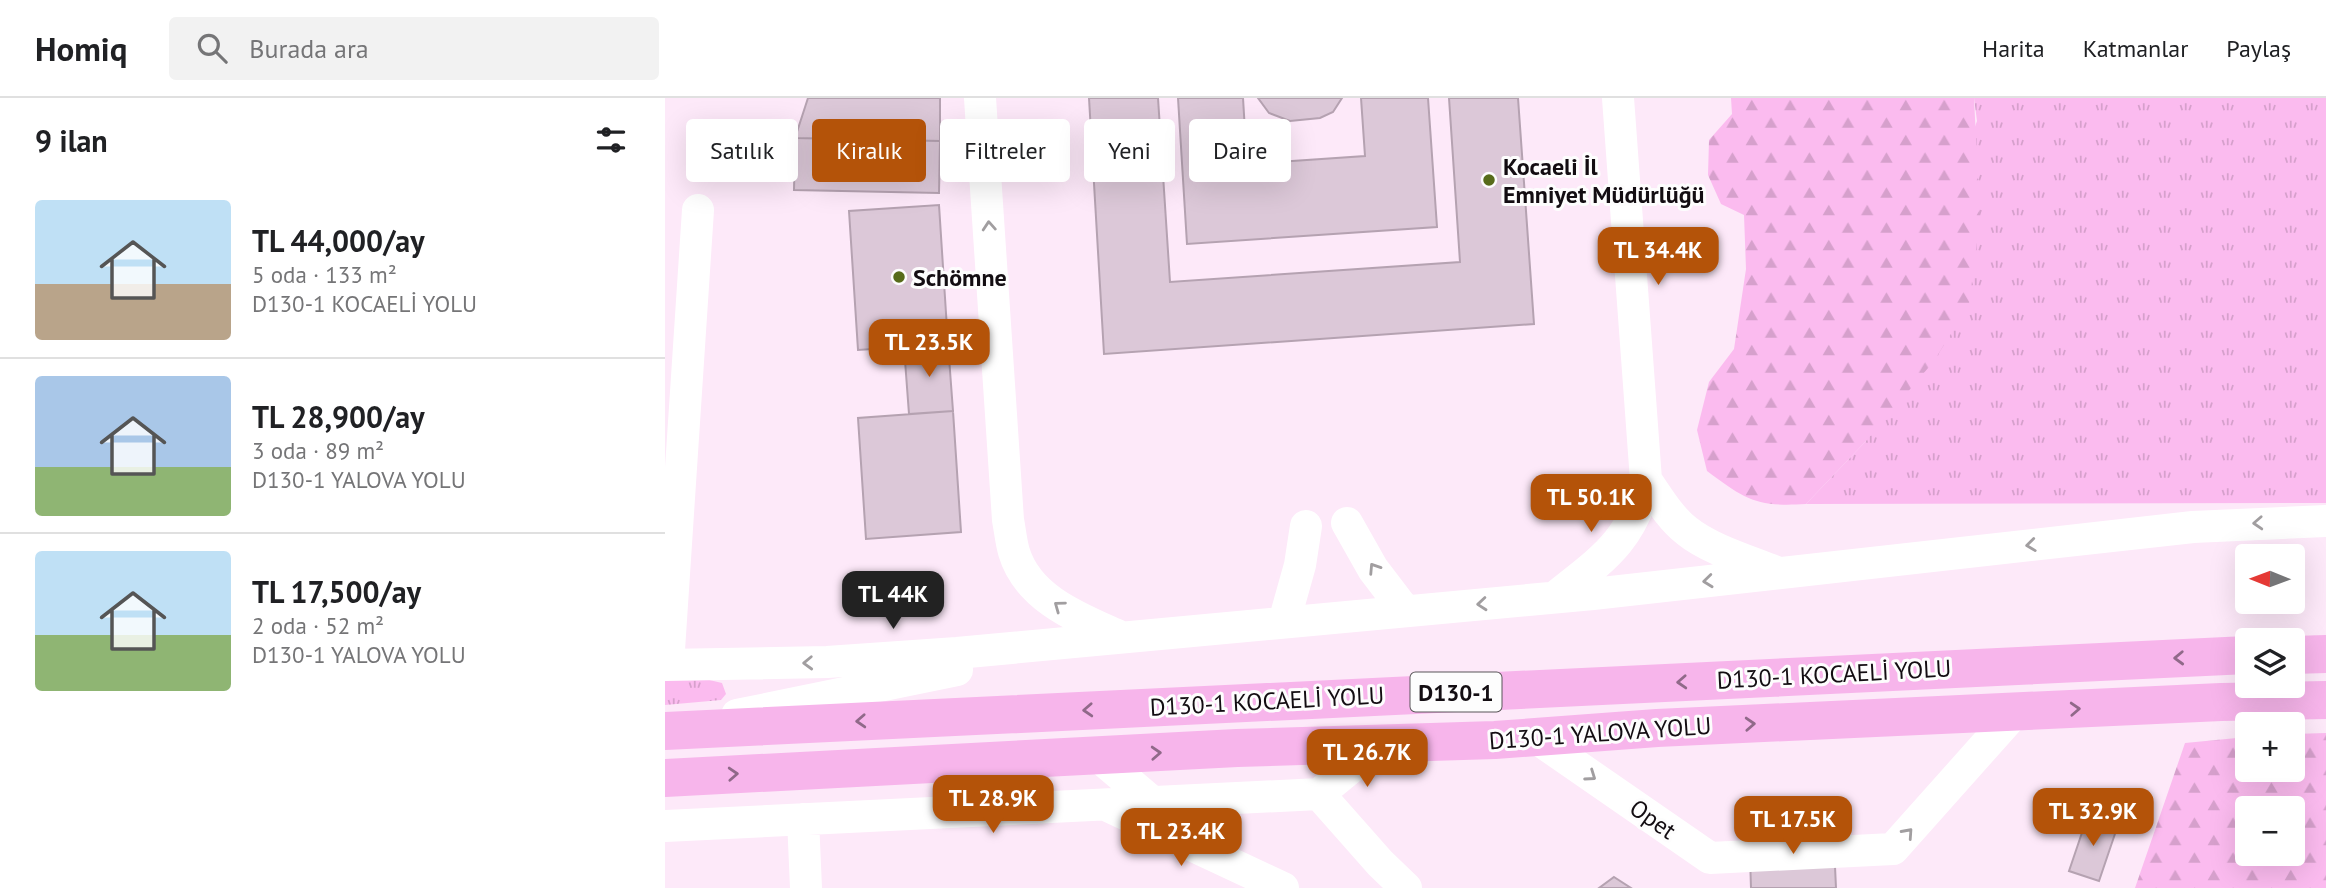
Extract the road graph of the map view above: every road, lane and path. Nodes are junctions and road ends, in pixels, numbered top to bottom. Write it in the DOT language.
graph roads {
  1 [pos="980,98"];
  2 [pos="1618,98"];
  3 [pos="698,210"];
  4 [pos="1646,480"];
  5 [pos="2326,521"];
  6 [pos="1347,523"];
  7 [pos="1306,526"];
  8 [pos="1778,573"];
  9 [pos="1555,597"];
  10 [pos="1405,611"];
  11 [pos="1284,622"];
  12 [pos="1120,636"];
  13 [pos="2305,654"];
  14 [pos="2326,654"];
  15 [pos="2235,656"];
  16 [pos="667,665"];
  17 [pos="2326,700"];
  18 [pos="2015,711"];
  19 [pos="665,730"];
  20 [pos="1535,737"];
  21 [pos="1381,743"];
  22 [pos="1098,756"];
  23 [pos="665,778"];
  24 [pos="1319,794"];
  25 [pos="1151,801"];
  26 [pos="1101,803"];
  27 [pos="803,819"];
  28 [pos="665,826"];
  29 [pos="806,888"];
  30 [pos="1283,888"];
  31 [pos="1406,888"];
  12 -- 1 [label="street, one-way"];
  2 -- 4 [label="street"];
  3 -- 16 [label="street"];
  4 -- 8 [label="street"];
  4 -- 9 [label="street"];
  5 -- 8 [label="street, one-way"];
  10 -- 6 [label="street, one-way"];
  7 -- 11 [label="street"];
  8 -- 9 [label="street, one-way"];
  9 -- 10 [label="street, one-way"];
  10 -- 11 [label="street"];
  11 -- 12 [label="street"];
  12 -- 16 [label="street, one-way"];
  12 -- 19 [label="street"];
  13 -- 14 [label="highway"];
  15 -- 19 [label="highway, D130-1 KOCAELİ YOLU / D130-1, one-way"];
  18 -- 17 [label="highway, D130-1 YALOVA YOLU / D130-1, one-way"];
  20 -- 18 [label="highway, D130-1 YALOVA YOLU / D130-1, one-way"];
  20 -- 18 [label="street, Opet, one-way"];
  20 -- 21 [label="highway, D130-1 YALOVA YOLU / D130-1"];
  22 -- 21 [label="highway, D130-1 YALOVA YOLU / D130-1, one-way"];
  21 -- 24 [label="street"];
  23 -- 22 [label="highway, D130-1 YALOVA YOLU / D130-1, one-way"];
  22 -- 25 [label="street"];
  24 -- 25 [label="street"];
  24 -- 31 [label="street"];
  25 -- 26 [label="street"];
  26 -- 27 [label="street"];
  26 -- 30 [label="street"];
  27 -- 28 [label="street"];
  27 -- 29 [label="street"];
}
